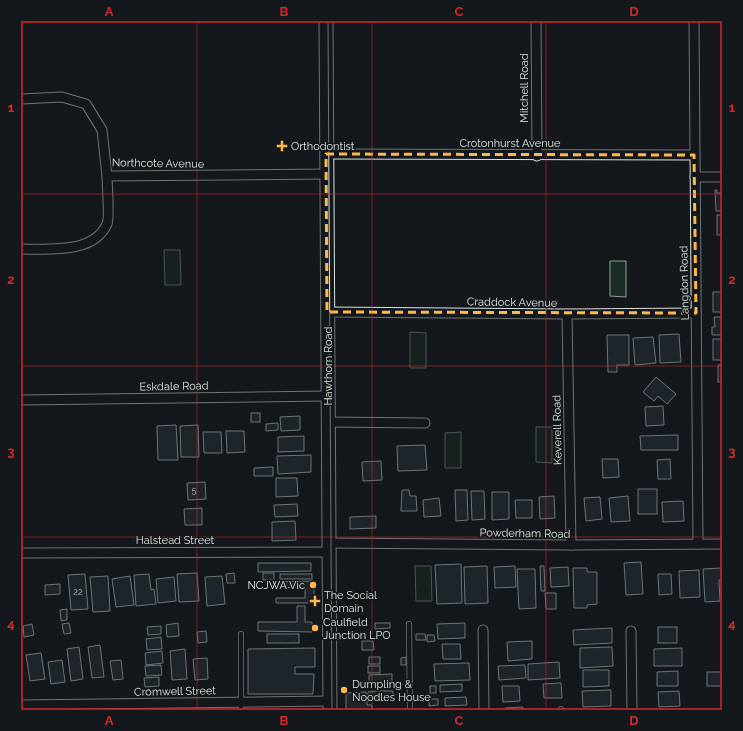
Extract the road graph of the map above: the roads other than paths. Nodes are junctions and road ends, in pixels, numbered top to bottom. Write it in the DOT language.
graph roads {
  1 [pos="326,21"];
  2 [pos="536,21"];
  3 [pos="694,21"];
  4 [pos="21,99"];
  5 [pos="326,154"];
  6 [pos="694,155"];
  7 [pos="537,156"];
  8 [pos="326,174"];
  9 [pos="107,176"];
  10 [pos="695,177"];
  11 [pos="722,177"];
  12 [pos="21,249"];
  13 [pos="327,312"];
  14 [pos="696,313"];
  15 [pos="567,314"];
  16 [pos="328,396"];
  17 [pos="21,400"];
  18 [pos="328,422"];
  19 [pos="425,423"];
  20 [pos="698,544"];
  21 [pos="722,544"];
  22 [pos="571,545"];
  23 [pos="329,547"];
  24 [pos="21,554"];
  25 [pos="409,624"];
  26 [pos="483,630"];
  27 [pos="631,631"];
  28 [pos="241,634"];
  29 [pos="21,705"];
  30 [pos="330,705"];
  31 [pos="241,706"];
  32 [pos="147,707"];
  33 [pos="410,710"];
  34 [pos="484,710"];
  35 [pos="632,710"];
  1 -- 5 [label="main road, Hawthorn Road"];
  2 -- 7 [label="street, Mitchell Road"];
  3 -- 6 [label="street, Langdon Road"];
  4 -- 9 [label="street, Northcote Avenue"];
  5 -- 7 [label="street, Crotonhurst Avenue"];
  5 -- 8 [label="main road, Hawthorn Road"];
  6 -- 7 [label="street, Crotonhurst Avenue"];
  6 -- 10 [label="street, Langdon Road"];
  8 -- 9 [label="street, Northcote Avenue"];
  8 -- 13 [label="main road, Hawthorn Road"];
  9 -- 12 [label="street"];
  10 -- 11 [label="street"];
  10 -- 14 [label="street, Langdon Road"];
  13 -- 15 [label="street, Craddock Avenue"];
  13 -- 16 [label="main road, Hawthorn Road"];
  14 -- 15 [label="street, Craddock Avenue"];
  14 -- 20 [label="street, Langdon Road"];
  15 -- 22 [label="street, Keverell Road"];
  16 -- 17 [label="street, Eskdale Road"];
  16 -- 18 [label="main road, Hawthorn Road"];
  18 -- 19 [label="street"];
  18 -- 23 [label="main road, Hawthorn Road"];
  20 -- 21 [label="street, Powderham Road"];
  20 -- 22 [label="street, Powderham Road"];
  22 -- 23 [label="street, Powderham Road"];
  23 -- 24 [label="street, Halstead Street"];
  23 -- 30 [label="main road, Hawthorn Road"];
  25 -- 33 [label="lane"];
  26 -- 34 [label="street"];
  27 -- 35 [label="street"];
  28 -- 31 [label="lane"];
  29 -- 32 [label="street, Cromwell Street"];
  30 -- 31 [label="street, Cromwell Street"];
  31 -- 32 [label="street, Cromwell Street"];
}
